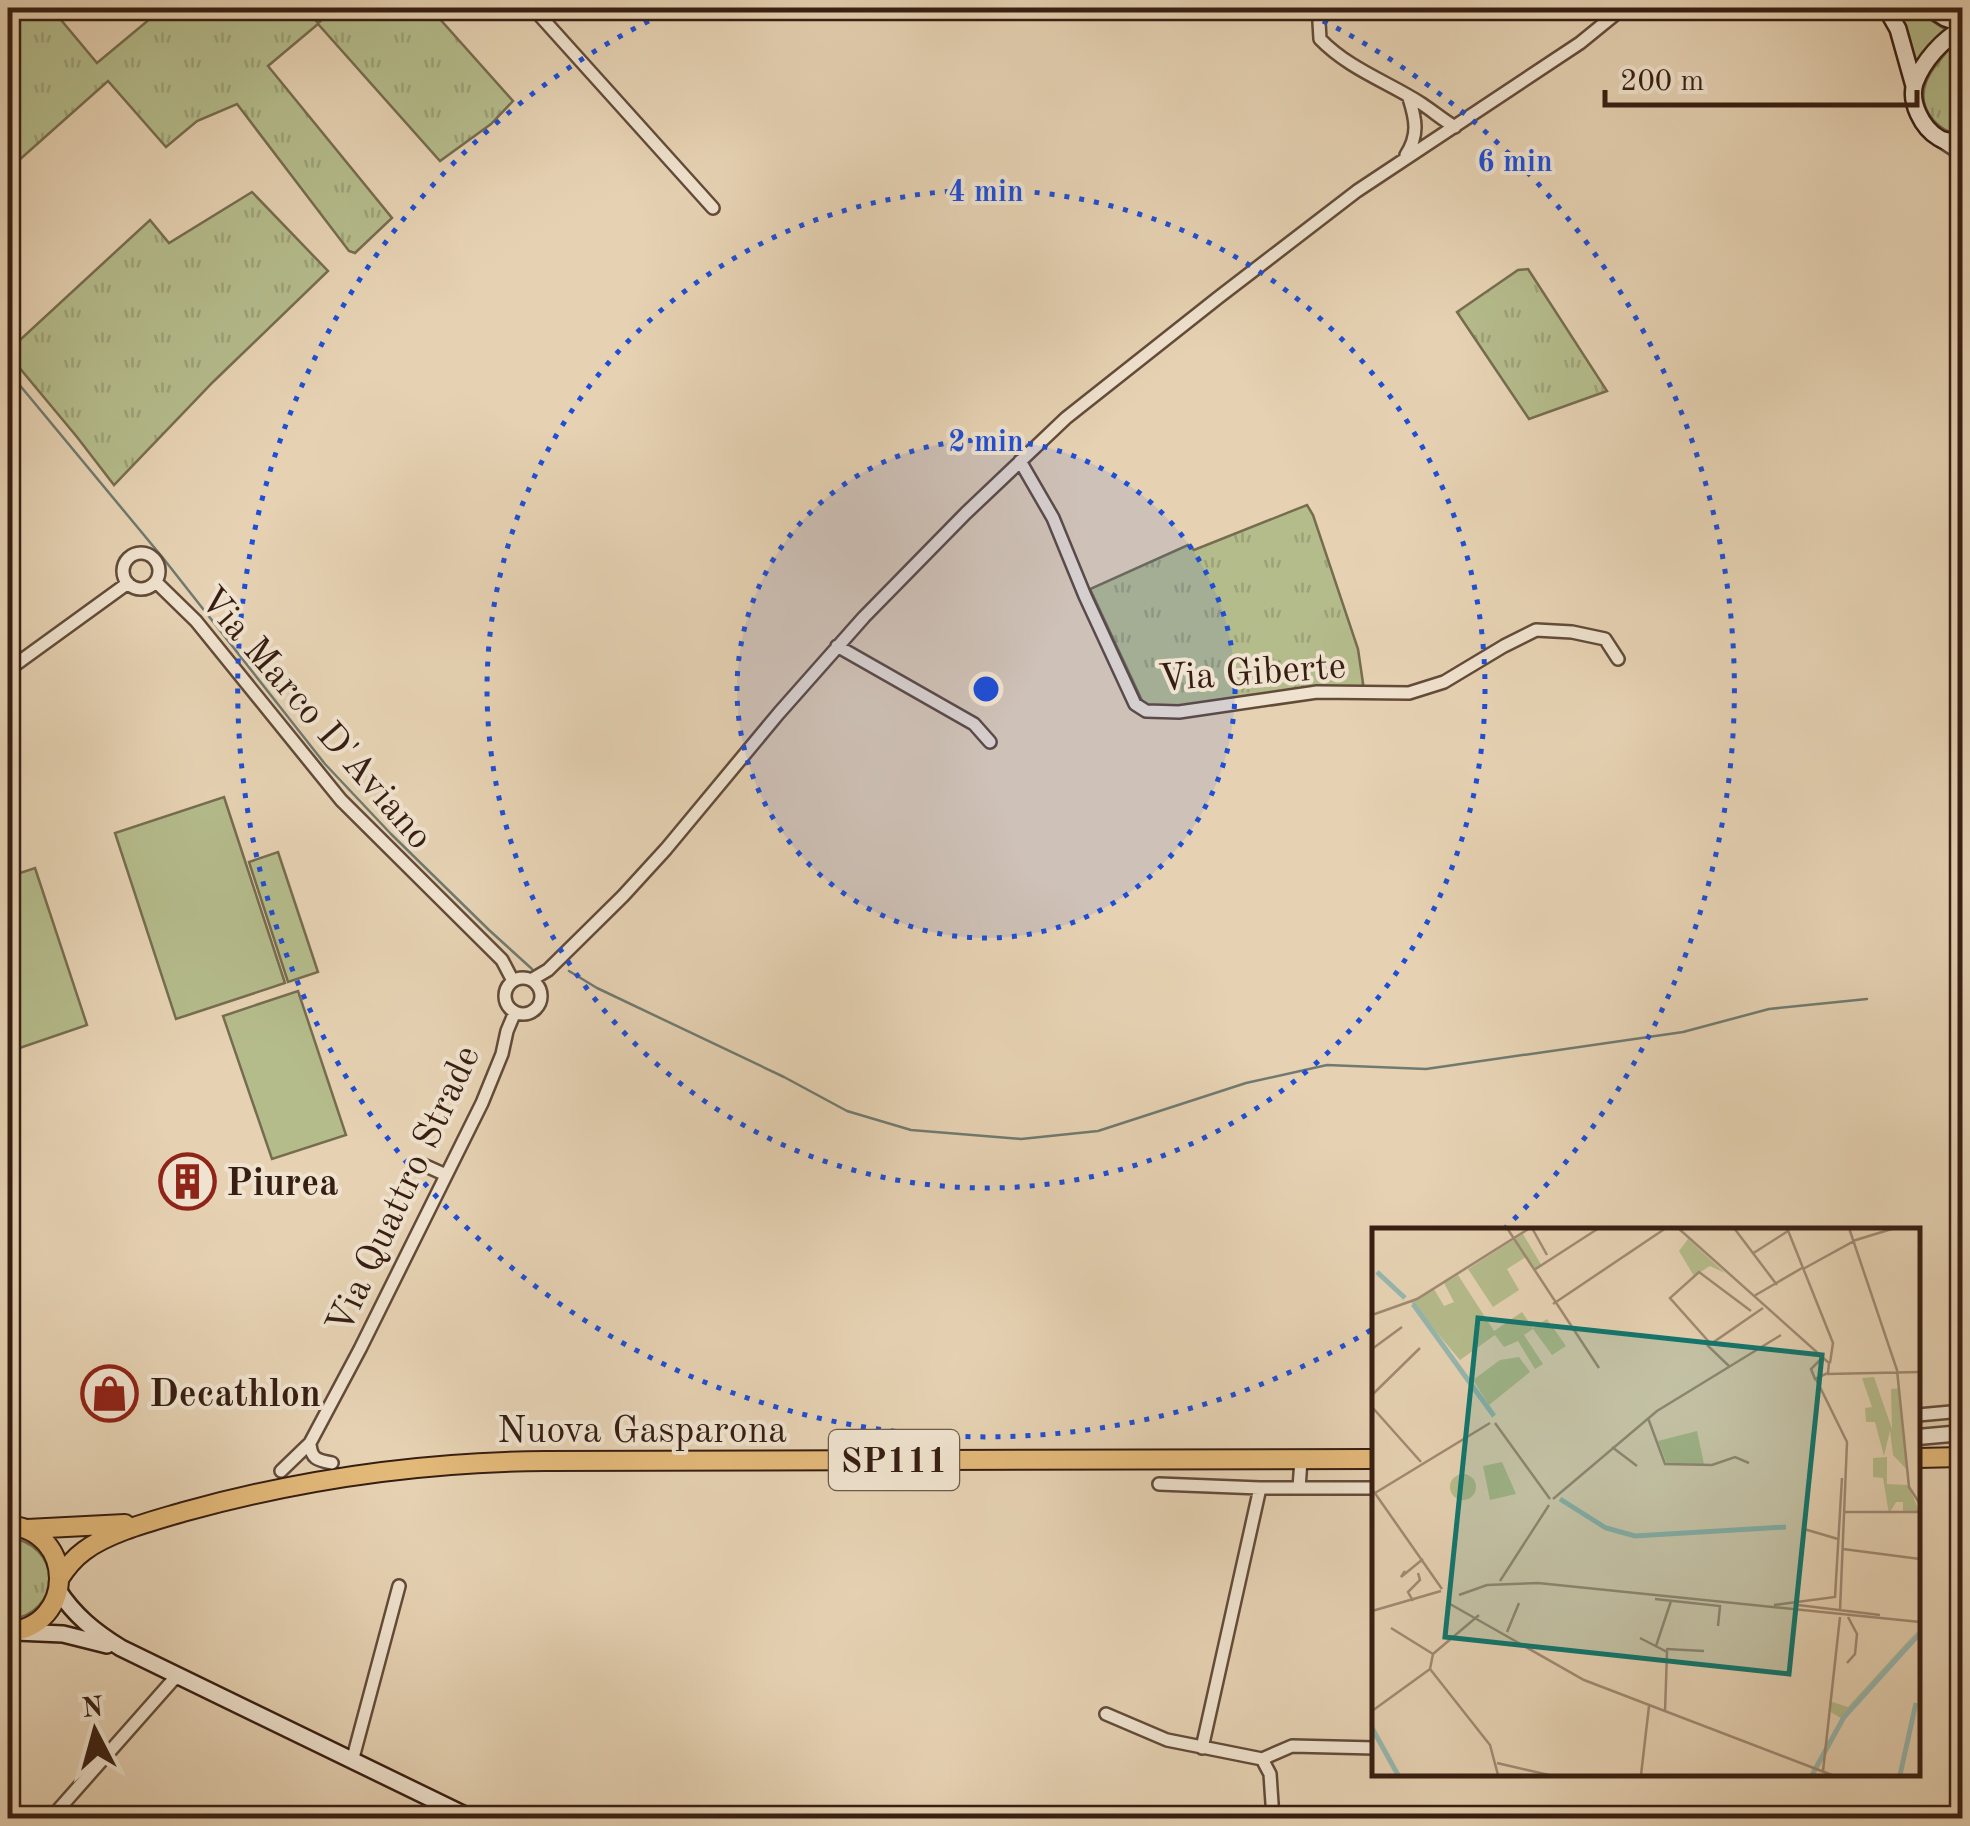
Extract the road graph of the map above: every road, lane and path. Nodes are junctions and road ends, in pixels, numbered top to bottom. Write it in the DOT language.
graph roads {
  1 [pos="533,8"];
  2 [pos="1326,8"];
  3 [pos="1623,8"];
  4 [pos="1886,8"];
  5 [pos="1929,8"];
  6 [pos="1962,26"];
  7 [pos="1914,86"];
  8 [pos="1409,98"];
  9 [pos="1434,113"];
  10 [pos="1416,122"];
  11 [pos="1455,127"];
  12 [pos="1438,138"];
  13 [pos="1941,140"];
  14 [pos="1962,142"];
  15 [pos="1962,153"];
  16 [pos="1403,159"];
  17 [pos="713,208"];
  18 [pos="1020,460"];
  19 [pos="156,582"];
  20 [pos="128,583"];
  21 [pos="837,646"];
  22 [pos="1618,659"];
  23 [pos="8,670"];
  24 [pos="990,742"];
  25 [pos="531,980"];
  26 [pos="513,981"];
  27 [pos="515,1012"];
  28 [pos="418,1162"];
  29 [pos="446,1174"];
  30 [pos="1962,1411"];
  31 [pos="1920,1416"];
  32 [pos="1962,1433"];
  33 [pos="1920,1437"];
  34 [pos="310,1443"];
  35 [pos="1920,1458"];
  36 [pos="1962,1458"];
  37 [pos="1372,1459"];
  38 [pos="1301,1460"];
  39 [pos="332,1463"];
  40 [pos="281,1471"];
  41 [pos="1160,1484"];
  42 [pos="1260,1488"];
  43 [pos="1299,1488"];
  44 [pos="1372,1488"];
  45 [pos="155,1520"];
  46 [pos="8,1525"];
  47 [pos="27,1529"];
  48 [pos="59,1585"];
  49 [pos="399,1586"];
  50 [pos="10,1632"];
  51 [pos="121,1648"];
  52 [pos="181,1677"];
  53 [pos="1106,1714"];
  54 [pos="1202,1748"];
  55 [pos="1372,1748"];
  56 [pos="350,1758"];
  57 [pos="1262,1760"];
  58 [pos="51,1818"];
  59 [pos="471,1818"];
  60 [pos="1273,1818"];
  1 -- 17 [label="street"];
  2 -- 8 [label="street"];
  3 -- 11 [label="street"];
  4 -- 7 [label="main road"];
  5 -- 6 [label="main road"];
  6 -- 7 [label="main road"];
  7 -- 13 [label="main road"];
  8 -- 9 [label="street"];
  8 -- 10 [label="street"];
  9 -- 11 [label="street"];
  9 -- 12 [label="street"];
  10 -- 12 [label="street"];
  10 -- 16 [label="street"];
  11 -- 12 [label="street"];
  12 -- 16 [label="street"];
  13 -- 14 [label="main road"];
  13 -- 15 [label="street"];
  16 -- 18 [label="street"];
  18 -- 21 [label="street"];
  18 -- 22 [label="street, Via Giberte"];
  19 -- 20 [label="street"];
  19 -- 20 [label="street"];
  19 -- 26 [label="street, Via Marco D'Aviano"];
  20 -- 23 [label="street"];
  21 -- 24 [label="street"];
  21 -- 25 [label="street"];
  25 -- 26 [label="street"];
  25 -- 27 [label="street"];
  26 -- 27 [label="street"];
  27 -- 29 [label="street, Via Quattro Strade"];
  28 -- 29 [label="street"];
  29 -- 34 [label="street, Via Quattro Strade"];
  30 -- 31 [label="street"];
  32 -- 33 [label="street"];
  34 -- 39 [label="street"];
  34 -- 40 [label="street, Via Quattro Strade"];
  35 -- 36 [label="main road"];
  37 -- 38 [label="main road, Nuova Gasparona / SP111"];
  38 -- 43 [label="street"];
  38 -- 45 [label="main road, Nuova Gasparona / SP111"];
  41 -- 42 [label="street"];
  42 -- 43 [label="street"];
  42 -- 54 [label="street"];
  43 -- 44 [label="street"];
  45 -- 47 [label="main road, Nuova Gasparona / SP111"];
  45 -- 48 [label="main road, Nuova Gasparona / SP111"];
  46 -- 47 [label="main road, Nuova Gasparona / SP111"];
  47 -- 48 [label="main road"];
  48 -- 50 [label="main road, Nuova Gasparona / SP111"];
  48 -- 51 [label="main road"];
  49 -- 56 [label="street"];
  50 -- 51 [label="main road"];
  51 -- 52 [label="main road"];
  52 -- 56 [label="main road"];
  52 -- 58 [label="street"];
  53 -- 54 [label="street"];
  54 -- 57 [label="street"];
  55 -- 57 [label="street"];
  56 -- 59 [label="main road"];
  57 -- 60 [label="street"];
}
